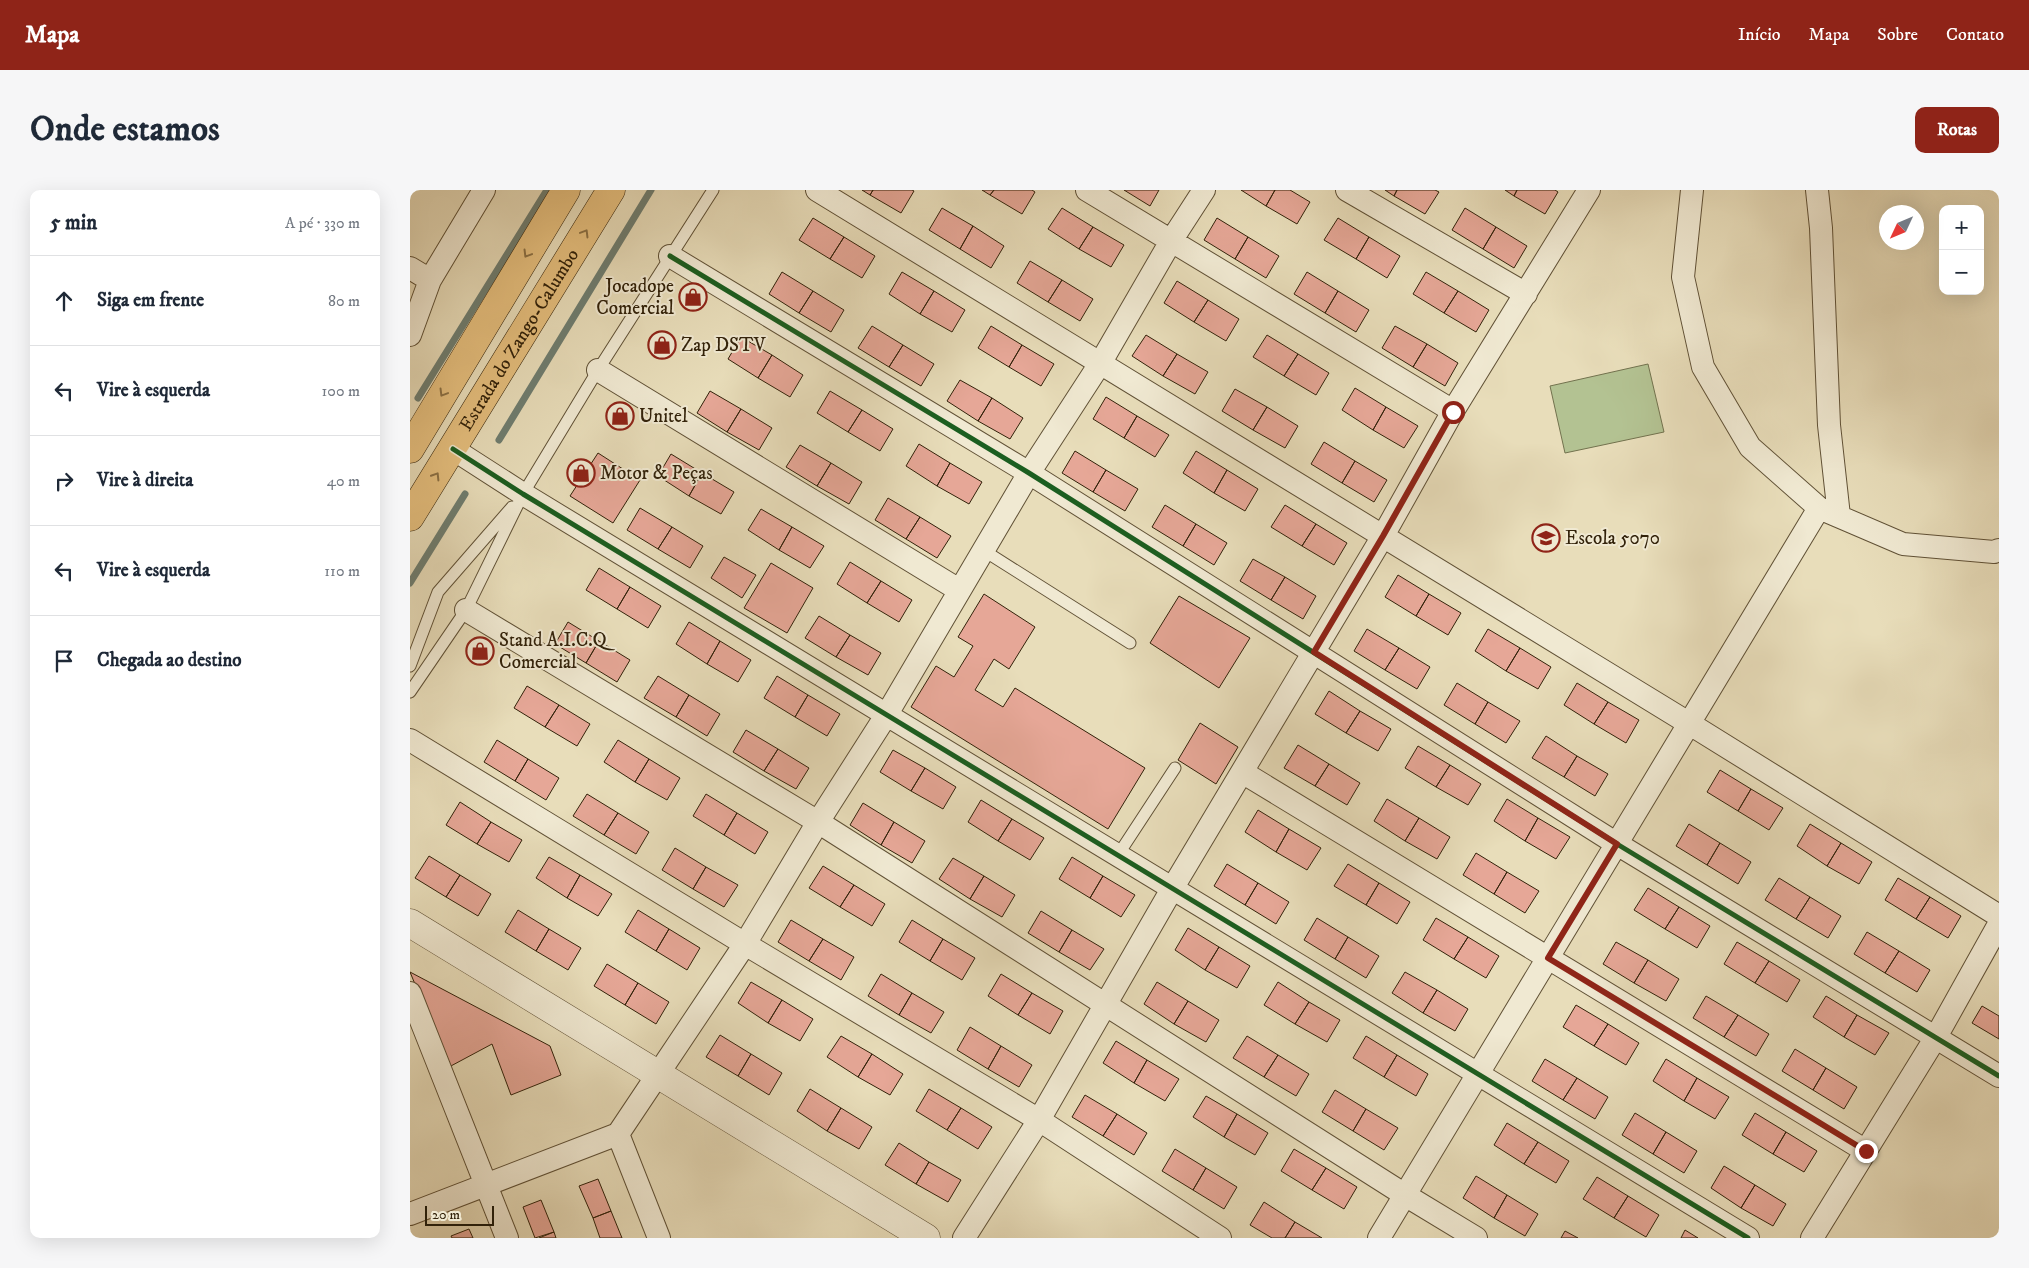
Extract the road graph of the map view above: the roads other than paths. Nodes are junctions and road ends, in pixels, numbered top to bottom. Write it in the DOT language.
graph roads {
  1 [pos="484,190"];
  2 [pos="566,190"];
  3 [pos="611,190"];
  4 [pos="714,190"];
  5 [pos="817,190"];
  6 [pos="1087,190"];
  7 [pos="1204,190"];
  8 [pos="1347,190"];
  9 [pos="1589,190"];
  10 [pos="1692,190"];
  11 [pos="1818,190"];
  12 [pos="1171,241"];
  13 [pos="670,256"];
  14 [pos="410,268"];
  15 [pos="430,280"];
  16 [pos="1526,294"];
  17 [pos="410,335"];
  18 [pos="1101,362"];
  19 [pos="598,370"];
  20 [pos="1453,412"];
  21 [pos="414,431"];
  22 [pos="453,449"];
  23 [pos="1029,473"];
  24 [pos="523,494"];
  25 [pos="1829,512"];
  26 [pos="410,517"];
  27 [pos="1383,536"];
  28 [pos="983,550"];
  29 [pos="1999,550"];
  30 [pos="959,590"];
  31 [pos="466,610"];
  32 [pos="1130,643"];
  33 [pos="1314,652"];
  34 [pos="410,666"];
  35 [pos="410,692"];
  36 [pos="887,714"];
  37 [pos="1690,724"];
  38 [pos="410,740"];
  39 [pos="1175,768"];
  40 [pos="1242,772"];
  41 [pos="818,822"];
  42 [pos="1617,844"];
  43 [pos="1118,855"];
  44 [pos="1172,889"];
  45 [pos="1999,916"];
  46 [pos="410,924"];
  47 [pos="1999,924"];
  48 [pos="745,944"];
  49 [pos="1548,958"];
  50 [pos="410,993"];
  51 [pos="1105,1003"];
  52 [pos="1936,1037"];
  53 [pos="658,1074"];
  54 [pos="1478,1074"];
  55 [pos="1999,1076"];
  56 [pos="1039,1120"];
  57 [pos="618,1134"];
  58 [pos="1866,1151"];
  59 [pos="486,1185"];
  60 [pos="1405,1195"];
  61 [pos="410,1214"];
  62 [pos="507,1238"];
  63 [pos="659,1238"];
  64 [pos="926,1238"];
  65 [pos="964,1238"];
  66 [pos="1220,1238"];
  67 [pos="1379,1238"];
  68 [pos="1476,1238"];
  69 [pos="1748,1238"];
  70 [pos="1812,1238"];
  1 -- 15 [label="street"];
  2 -- 21 [label="main road, Estrada do Zango-Calumbo, one-way"];
  22 -- 3 [label="main road, Estrada do Zango-Calumbo, one-way"];
  4 -- 13 [label="lane"];
  5 -- 18 [label="street"];
  6 -- 12 [label="street"];
  7 -- 12 [label="street"];
  8 -- 16 [label="street"];
  9 -- 16 [label="street"];
  10 -- 25 [label="street"];
  11 -- 25 [label="street"];
  12 -- 18 [label="street"];
  12 -- 20 [label="street"];
  13 -- 19 [label="lane"];
  13 -- 23 [label="street"];
  14 -- 15 [label="street"];
  15 -- 17 [label="street"];
  16 -- 20 [label="street"];
  18 -- 23 [label="street"];
  18 -- 27 [label="street"];
  19 -- 24 [label="lane"];
  19 -- 30 [label="street"];
  20 -- 27 [label="street"];
  22 -- 24 [label="street"];
  26 -- 22 [label="main road, Estrada do Zango-Calumbo, one-way"];
  23 -- 28 [label="street"];
  23 -- 33 [label="street"];
  24 -- 31 [label="lane"];
  24 -- 34 [label="lane"];
  24 -- 36 [label="street"];
  25 -- 29 [label="street"];
  25 -- 37 [label="street"];
  27 -- 33 [label="street"];
  27 -- 37 [label="street"];
  28 -- 30 [label="street"];
  28 -- 32 [label="lane"];
  30 -- 36 [label="street"];
  31 -- 35 [label="lane"];
  31 -- 41 [label="street"];
  33 -- 40 [label="street"];
  33 -- 42 [label="street"];
  36 -- 41 [label="street"];
  36 -- 43 [label="street"];
  37 -- 42 [label="street"];
  37 -- 45 [label="street"];
  38 -- 48 [label="street"];
  39 -- 43 [label="lane"];
  40 -- 44 [label="street"];
  40 -- 49 [label="street"];
  41 -- 48 [label="street"];
  41 -- 51 [label="street"];
  42 -- 49 [label="street"];
  42 -- 52 [label="street"];
  43 -- 44 [label="street"];
  44 -- 51 [label="street"];
  44 -- 54 [label="street"];
  46 -- 53 [label="street"];
  47 -- 52 [label="street"];
  48 -- 53 [label="street"];
  48 -- 56 [label="street"];
  49 -- 54 [label="street"];
  49 -- 58 [label="street"];
  50 -- 59 [label="street"];
  51 -- 56 [label="street"];
  51 -- 60 [label="street"];
  52 -- 55 [label="street"];
  52 -- 58 [label="street"];
  53 -- 57 [label="street"];
  53 -- 64 [label="street"];
  54 -- 60 [label="street"];
  54 -- 69 [label="street"];
  56 -- 65 [label="street"];
  56 -- 66 [label="street"];
  57 -- 59 [label="street"];
  57 -- 63 [label="street"];
  58 -- 70 [label="street"];
  59 -- 61 [label="street"];
  59 -- 62 [label="street"];
  60 -- 67 [label="street"];
  60 -- 68 [label="street"];
}
